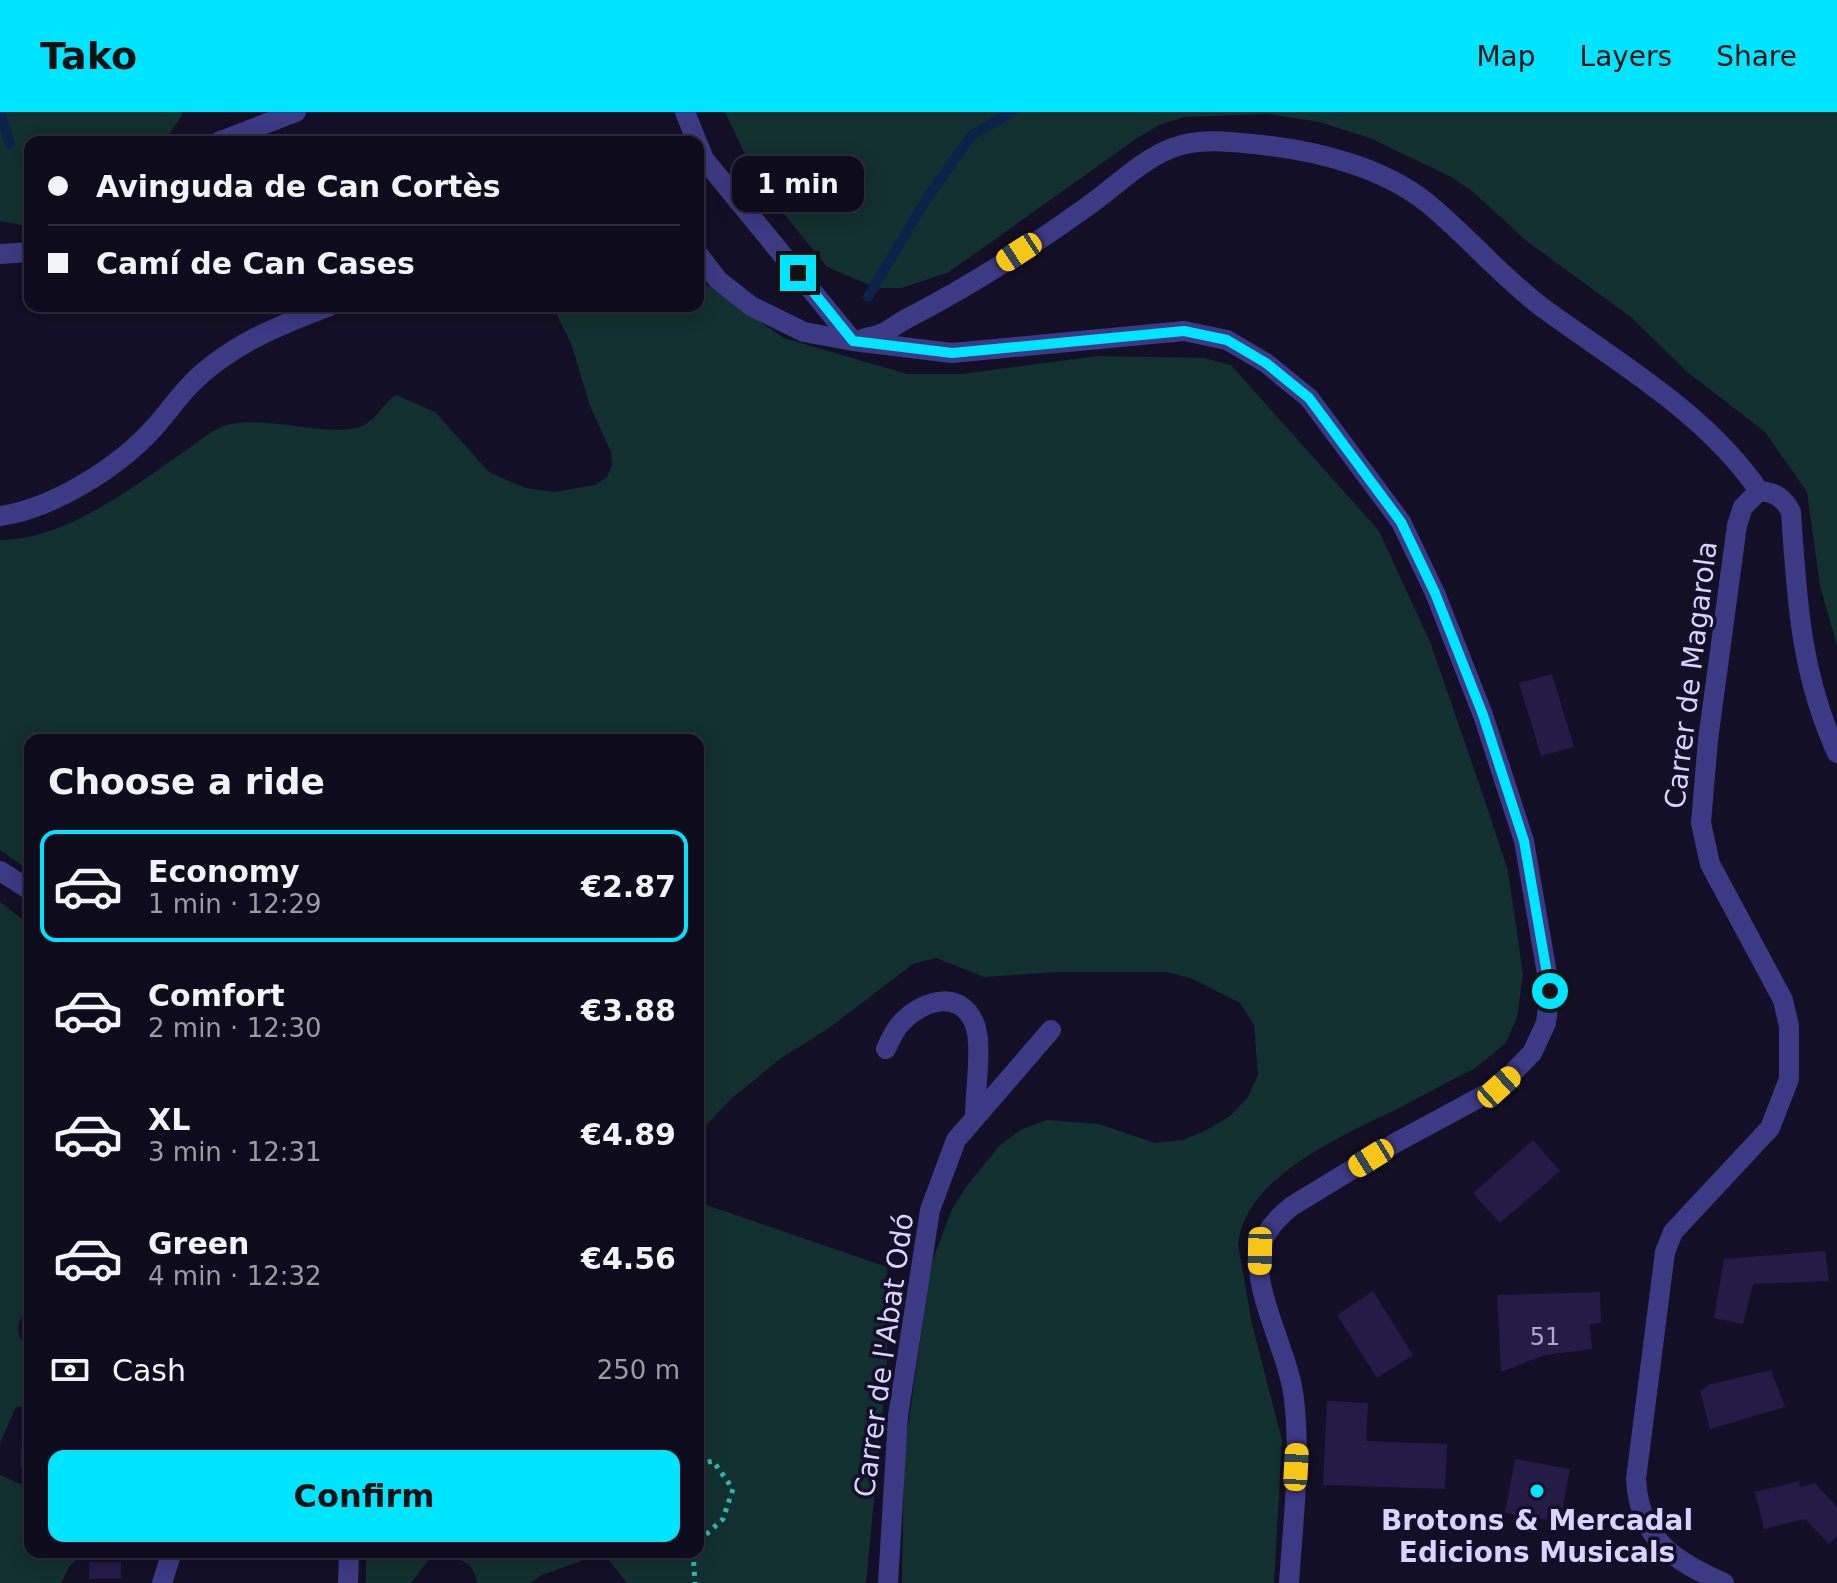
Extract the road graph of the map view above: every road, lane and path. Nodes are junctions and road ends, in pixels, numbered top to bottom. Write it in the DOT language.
graph roads {
  1 [pos="296,112"];
  2 [pos="685,112"];
  3 [pos="234,136"];
  4 [pos="695,136"];
  5 [pos="704,159"];
  6 [pos="24,252"];
  7 [pos="0,254"];
  8 [pos="704,262"];
  9 [pos="315,312"];
  10 [pos="853,341"];
  11 [pos="1759,491"];
  12 [pos="0,516"];
  13 [pos="1837,753"];
  14 [pos="0,871"];
  15 [pos="24,886"];
  16 [pos="1051,1030"];
  17 [pos="886,1049"];
  18 [pos="975,1116"];
  19 [pos="704,1463"];
  20 [pos="704,1536"];
  21 [pos="170,1558"];
  22 [pos="349,1558"];
  23 [pos="693,1558"];
  24 [pos="162,1583"];
  25 [pos="348,1583"];
  26 [pos="695,1583"];
  27 [pos="888,1583"];
  28 [pos="1289,1583"];
  29 [pos="1724,1583"];
  1 -- 3 [label="street"];
  2 -- 4 [label="street"];
  5 -- 10 [label="street"];
  6 -- 7 [label="street"];
  8 -- 10 [label="street"];
  9 -- 12 [label="street"];
  10 -- 11 [label="street"];
  10 -- 28 [label="street"];
  11 -- 13 [label="street"];
  11 -- 29 [label="street, Carrer de Magarola"];
  14 -- 15 [label="street"];
  16 -- 18 [label="street, Carrer de l'Abat Odó"];
  17 -- 18 [label="street"];
  18 -- 27 [label="street, Carrer de l'Abat Odó"];
  19 -- 20 [label="path"];
  21 -- 24 [label="street"];
  22 -- 25 [label="street"];
  23 -- 26 [label="path"];
}
